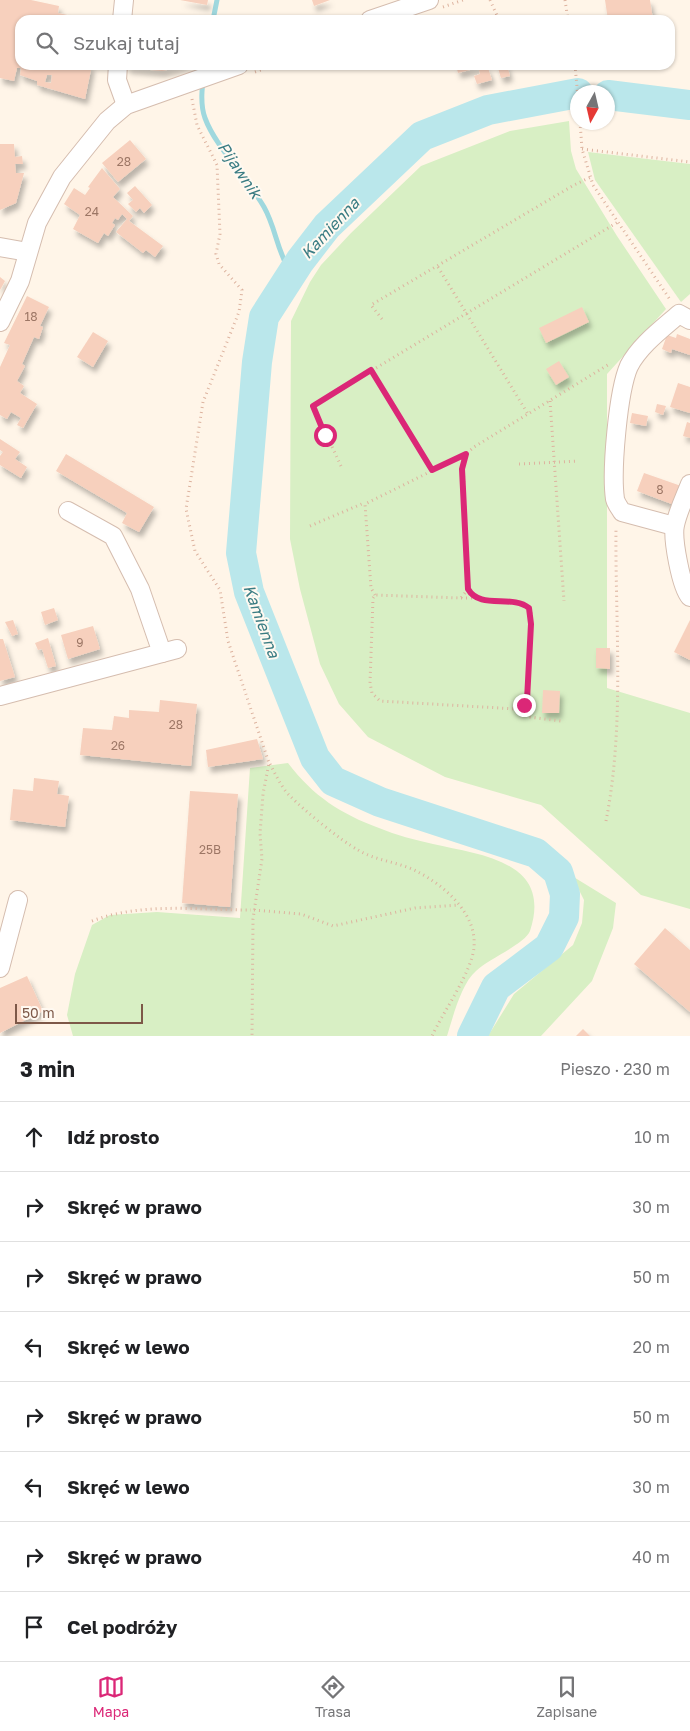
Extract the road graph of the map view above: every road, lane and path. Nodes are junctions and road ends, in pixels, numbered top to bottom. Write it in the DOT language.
graph roads {
  1 [pos="124,0"];
  2 [pos="429,0"];
  3 [pos="490,0"];
  4 [pos="565,0"];
  5 [pos="122,15"];
  6 [pos="385,15"];
  7 [pos="496,15"];
  8 [pos="567,15"];
  9 [pos="117,70"];
  10 [pos="225,70"];
  11 [pos="575,70"];
  12 [pos="577,85"];
  13 [pos="192,88"];
  14 [pos="126,105"];
  15 [pos="580,130"];
  16 [pos="582,149"];
  17 [pos="690,162"];
  18 [pos="591,177"];
  19 [pos="618,222"];
  20 [pos="0,247"];
  21 [pos="28,252"];
  22 [pos="438,267"];
  23 [pos="467,314"];
  24 [pos="684,317"];
  25 [pos="382,319"];
  26 [pos="0,322"];
  27 [pos="629,366"];
  28 [pos="371,370"];
  29 [pos="550,401"];
  30 [pos="528,414"];
  31 [pos="466,454"];
  32 [pos="578,461"];
  33 [pos="556,462"];
  34 [pos="518,464"];
  35 [pos="341,466"];
  36 [pos="432,470"];
  37 [pos="690,484"];
  38 [pos="365,504"];
  39 [pos="68,510"];
  40 [pos="622,512"];
  41 [pos="310,526"];
  42 [pos="674,526"];
  43 [pos="468,589"];
  44 [pos="375,595"];
  45 [pos="690,597"];
  46 [pos="460,598"];
  47 [pos="478,599"];
  48 [pos="564,601"];
  49 [pos="0,696"];
  50 [pos="517,709"];
  51 [pos="562,720"];
  52 [pos="269,763"];
  53 [pos="606,821"];
  54 [pos="18,900"];
  55 [pos="459,905"];
  56 [pos="252,910"];
  57 [pos="92,920"];
  58 [pos="0,968"];
  59 [pos="252,1036"];
  60 [pos="432,1036"];
  1 -- 5 [label="street"];
  2 -- 6 [label="street"];
  3 -- 7 [label="path"];
  4 -- 8 [label="path"];
  9 -- 14 [label="street"];
  10 -- 13 [label="street"];
  11 -- 12 [label="path"];
  13 -- 14 [label="street"];
  13 -- 52 [label="path"];
  14 -- 21 [label="street"];
  15 -- 16 [label="path"];
  16 -- 17 [label="path"];
  16 -- 18 [label="path"];
  18 -- 19 [label="path"];
  18 -- 22 [label="path"];
  19 -- 23 [label="path"];
  19 -- 24 [label="path"];
  20 -- 21 [label="street"];
  21 -- 26 [label="street"];
  22 -- 23 [label="path"];
  22 -- 25 [label="path"];
  23 -- 28 [label="path"];
  23 -- 30 [label="path"];
  24 -- 27 [label="street"];
  27 -- 29 [label="path"];
  27 -- 40 [label="street"];
  28 -- 35 [label="path"];
  28 -- 36 [label="path"];
  29 -- 30 [label="path"];
  29 -- 33 [label="path"];
  30 -- 31 [label="path"];
  31 -- 36 [label="path"];
  31 -- 43 [label="path"];
  32 -- 33 [label="path"];
  33 -- 34 [label="path"];
  33 -- 48 [label="path"];
  36 -- 38 [label="path"];
  37 -- 42 [label="street"];
  38 -- 41 [label="path"];
  38 -- 44 [label="path"];
  39 -- 49 [label="street"];
  40 -- 42 [label="street"];
  40 -- 53 [label="path"];
  42 -- 45 [label="street"];
  43 -- 46 [label="path"];
  43 -- 47 [label="path"];
  44 -- 46 [label="path"];
  44 -- 50 [label="path"];
  46 -- 47 [label="path"];
  47 -- 50 [label="path"];
  50 -- 51 [label="path"];
  52 -- 55 [label="path"];
  52 -- 56 [label="path"];
  54 -- 58 [label="street"];
  55 -- 56 [label="path"];
  55 -- 60 [label="path"];
  56 -- 57 [label="path"];
  56 -- 59 [label="path"];
}
